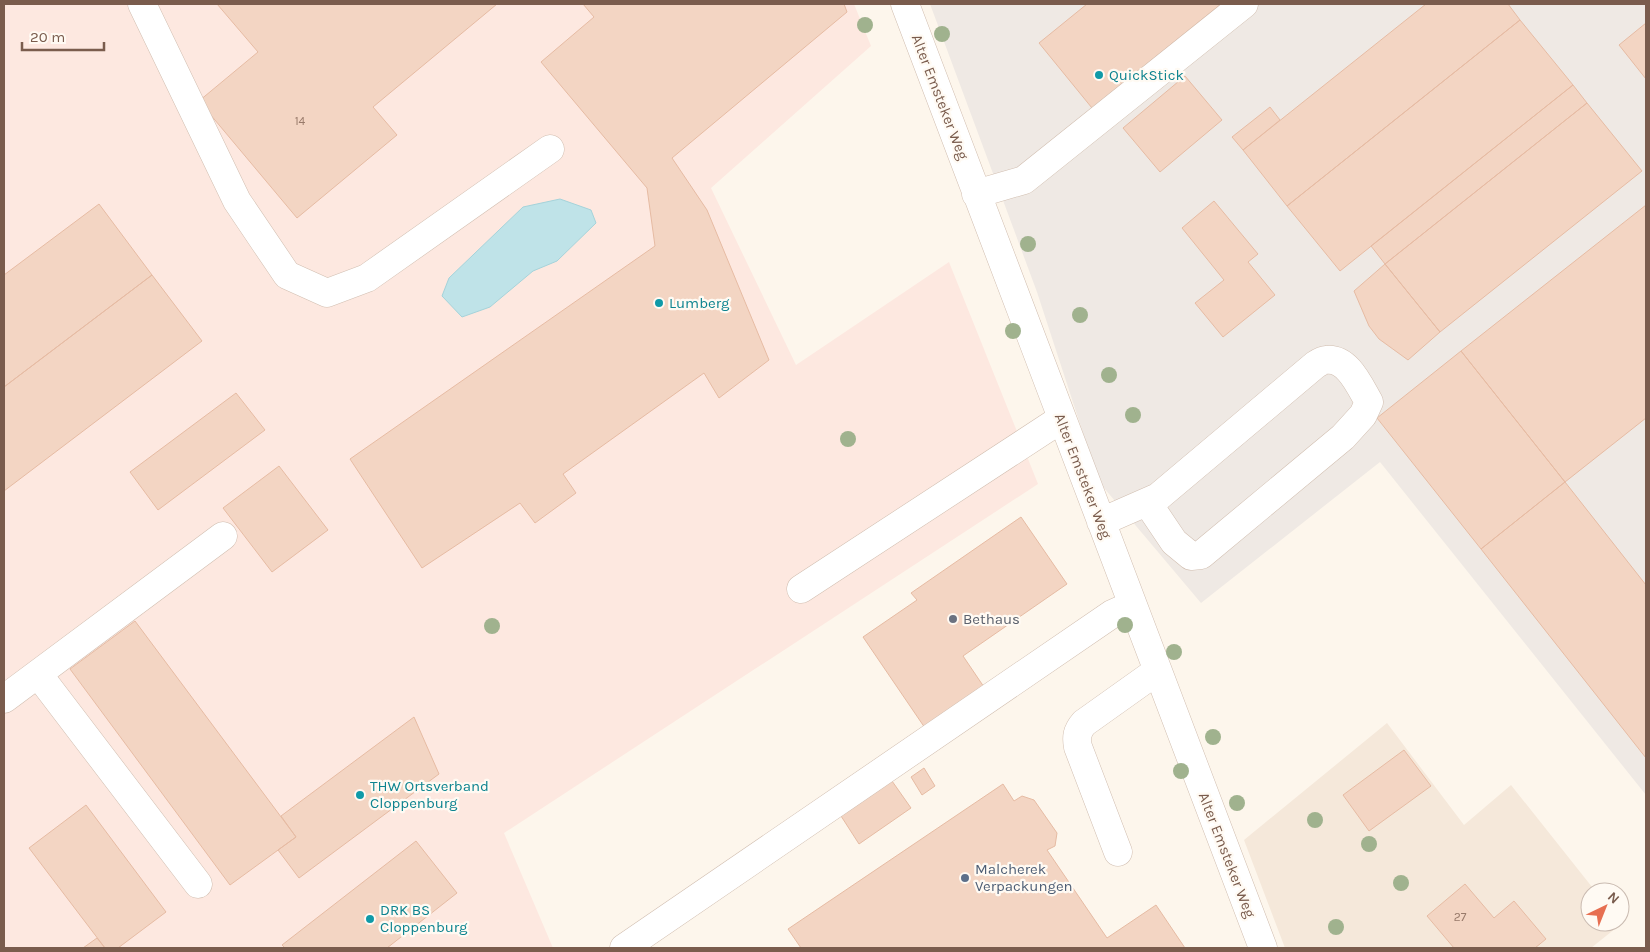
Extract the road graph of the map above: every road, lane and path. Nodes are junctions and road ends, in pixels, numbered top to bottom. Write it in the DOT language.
graph roads {
  1 [pos="142,4"];
  2 [pos="905,4"];
  3 [pos="1244,4"];
  4 [pos="550,149"];
  5 [pos="976,194"];
  6 [pos="1061,418"];
  7 [pos="1147,502"];
  8 [pos="1101,522"];
  9 [pos="223,536"];
  10 [pos="801,589"];
  11 [pos="1132,604"];
  12 [pos="1157,671"];
  13 [pos="38,674"];
  14 [pos="4,699"];
  15 [pos="1118,852"];
  16 [pos="198,884"];
  17 [pos="624,948"];
  18 [pos="1263,948"];
  1 -- 4 [label="street"];
  2 -- 5 [label="street, Alter Emsteker Weg"];
  3 -- 5 [label="street"];
  5 -- 6 [label="street, Alter Emsteker Weg"];
  6 -- 8 [label="street, Alter Emsteker Weg"];
  6 -- 10 [label="street"];
  7 -- 7 [label="street"];
  7 -- 8 [label="street"];
  8 -- 11 [label="street, Alter Emsteker Weg"];
  9 -- 13 [label="street"];
  11 -- 12 [label="street, Alter Emsteker Weg"];
  11 -- 17 [label="street"];
  12 -- 15 [label="street"];
  12 -- 18 [label="street, Alter Emsteker Weg"];
  13 -- 14 [label="street"];
  13 -- 16 [label="street"];
}
